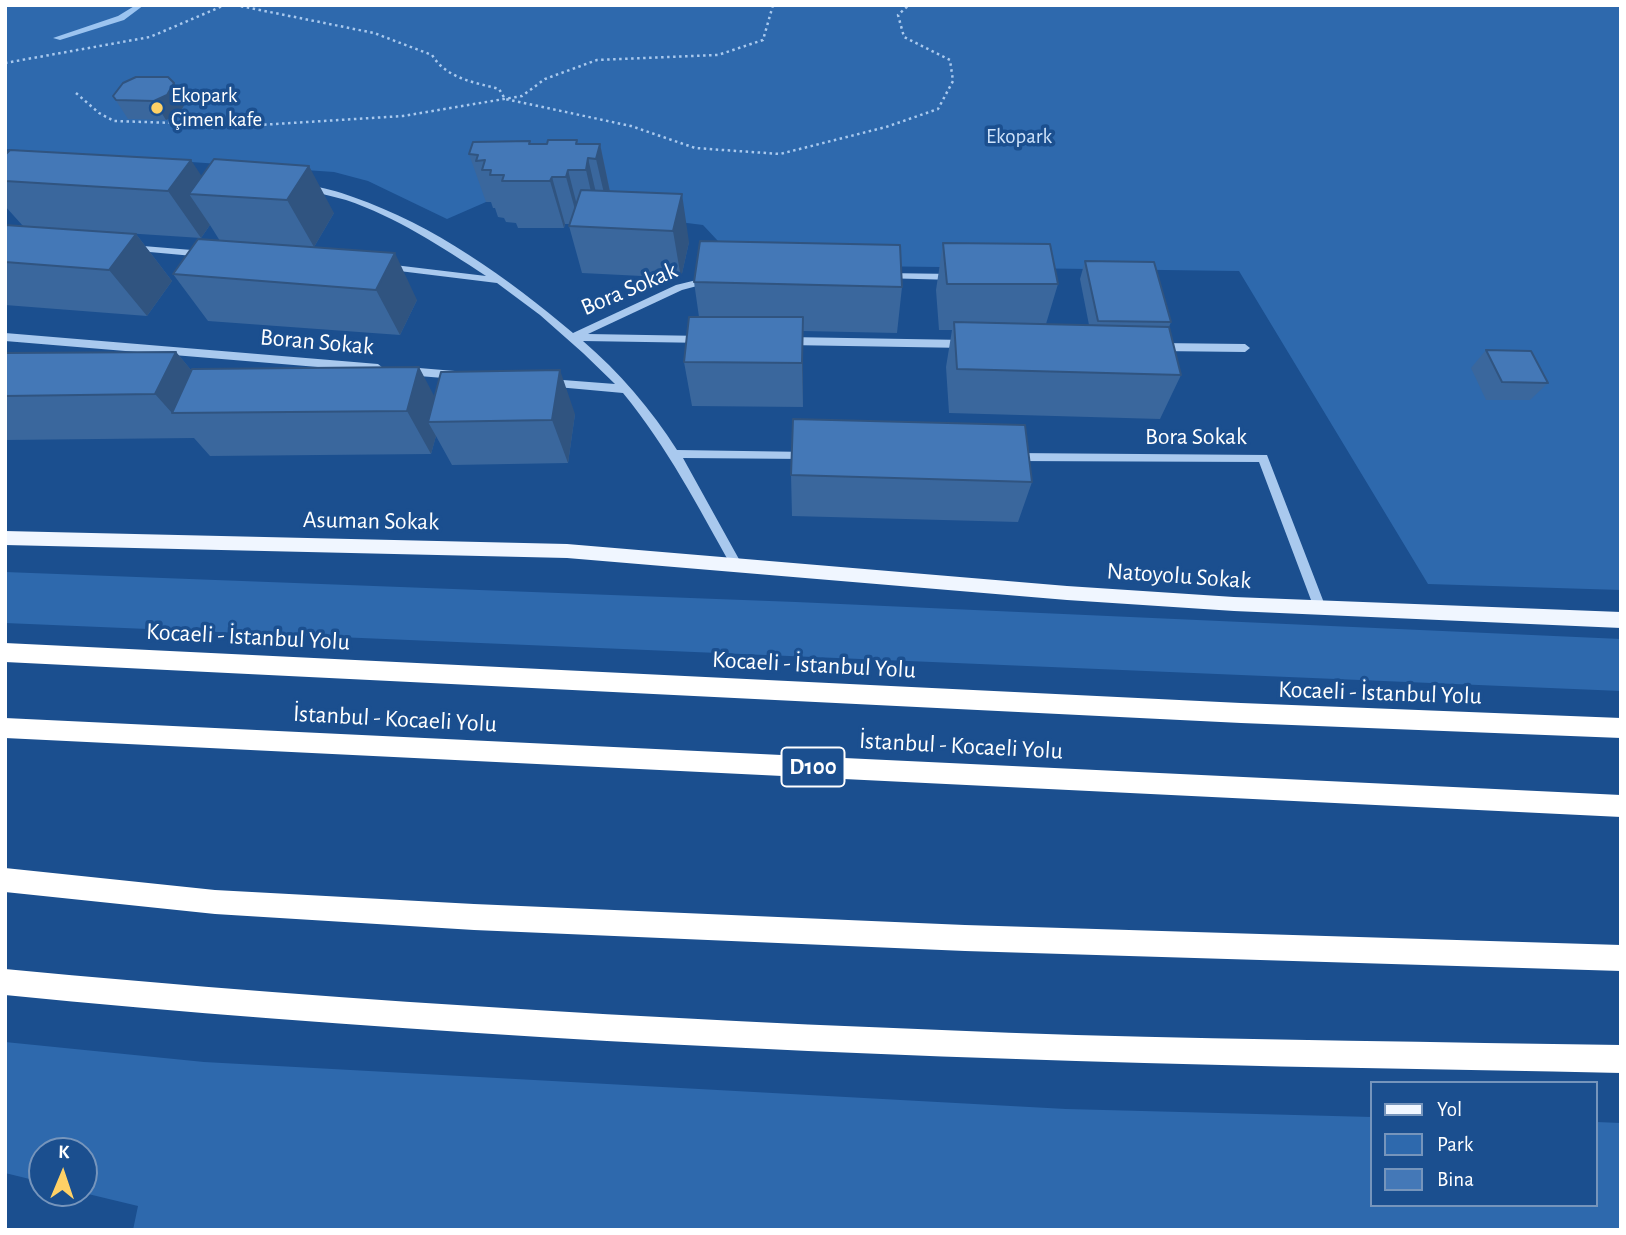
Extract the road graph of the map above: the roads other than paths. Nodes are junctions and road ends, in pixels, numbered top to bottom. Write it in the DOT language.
graph roads {
  1 [pos="296,185"];
  2 [pos="120,247"];
  3 [pos="217,255"];
  4 [pos="369,266"];
  5 [pos="875,276"];
  6 [pos="726,277"];
  7 [pos="959,277"];
  8 [pos="502,281"];
  9 [pos="571,337"];
  10 [pos="5,338"];
  11 [pos="722,340"];
  12 [pos="777,341"];
  13 [pos="984,344"];
  14 [pos="1149,347"];
  15 [pos="1245,348"];
  16 [pos="474,376"];
  17 [pos="543,382"];
  18 [pos="625,389"];
  19 [pos="673,454"];
  20 [pos="824,455"];
  21 [pos="1003,457"];
  22 [pos="5,538"];
  23 [pos="736,564"];
  24 [pos="1320,608"];
  25 [pos="1621,620"];
  26 [pos="5,652"];
  27 [pos="5,728"];
  28 [pos="1621,728"];
  29 [pos="1621,806"];
  30 [pos="5,880"];
  31 [pos="1621,958"];
  32 [pos="5,982"];
  33 [pos="1621,1059"];
  1 -- 8 [label="street"];
  2 -- 3 [label="street"];
  4 -- 8 [label="street"];
  5 -- 7 [label="street"];
  6 -- 9 [label="street, Bora Sokak"];
  8 -- 9 [label="street"];
  9 -- 11 [label="street, Bora Sokak"];
  9 -- 18 [label="street"];
  10 -- 16 [label="street, Boran Sokak"];
  12 -- 13 [label="street"];
  14 -- 15 [label="street"];
  17 -- 18 [label="street"];
  18 -- 19 [label="street"];
  19 -- 20 [label="street"];
  19 -- 23 [label="street"];
  21 -- 24 [label="street, Bora Sokak"];
  22 -- 23 [label="main road, Asuman Sokak"];
  23 -- 24 [label="main road, Natoyolu Sokak"];
  24 -- 25 [label="main road, Natoyolu Sokak"];
  26 -- 28 [label="highway, Kocaeli - İstanbul Yolu"];
  27 -- 29 [label="highway, İstanbul - Kocaeli Yolu / D100"];
  30 -- 31 [label="highway"];
  32 -- 33 [label="highway"];
}
